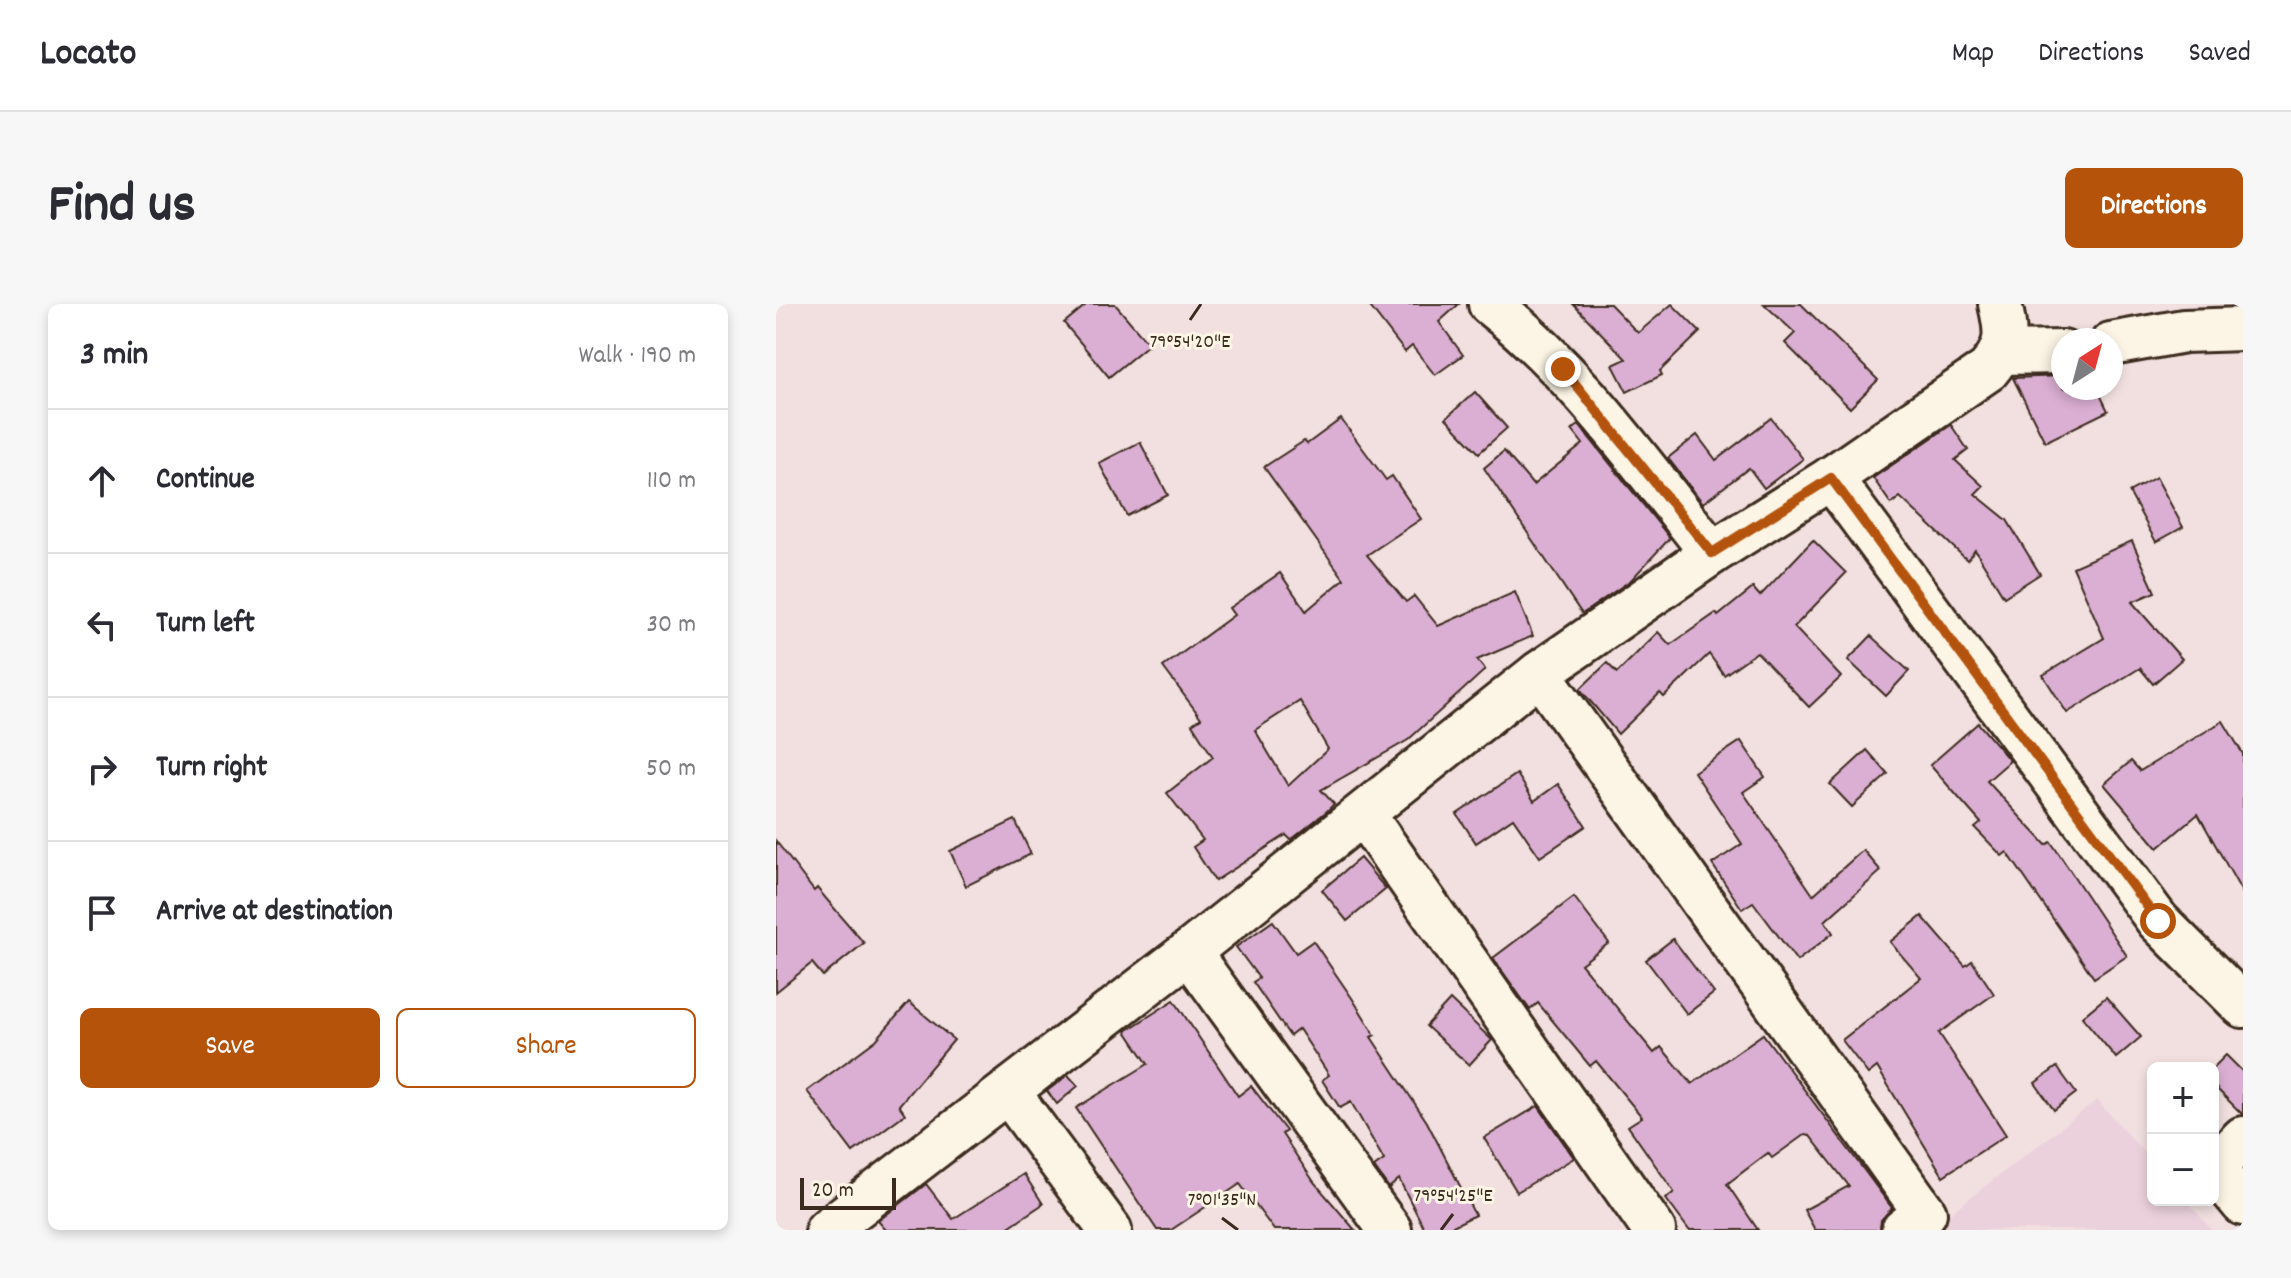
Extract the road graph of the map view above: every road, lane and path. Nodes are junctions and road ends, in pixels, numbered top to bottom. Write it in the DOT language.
graph roads {
  1 [pos="1490,304"];
  2 [pos="2000,304"];
  3 [pos="2243,329"];
  4 [pos="2123,342"];
  5 [pos="2051,352"];
  6 [pos="2002,353"];
  7 [pos="1831,478"];
  8 [pos="1712,553"];
  9 [pos="1539,673"];
  10 [pos="1364,815"];
  11 [pos="1189,952"];
  12 [pos="2243,1006"];
  13 [pos="1009,1093"];
  14 [pos="2243,1138"];
  15 [pos="2219,1162"];
  16 [pos="2219,1175"];
  17 [pos="2243,1204"];
  18 [pos="827,1230"];
  19 [pos="1110,1230"];
  20 [pos="1390,1230"];
  21 [pos="1654,1230"];
  22 [pos="1903,1230"];
  1 -- 8 [label="street"];
  2 -- 6 [label="street"];
  3 -- 4 [label="street"];
  5 -- 6 [label="street"];
  6 -- 7 [label="street"];
  7 -- 8 [label="street"];
  7 -- 12 [label="street"];
  8 -- 9 [label="street"];
  9 -- 10 [label="street"];
  9 -- 22 [label="street"];
  10 -- 11 [label="street"];
  10 -- 21 [label="street"];
  11 -- 13 [label="street"];
  11 -- 20 [label="street"];
  13 -- 18 [label="street"];
  13 -- 19 [label="street"];
  14 -- 15 [label="street"];
  16 -- 17 [label="street"];
}
